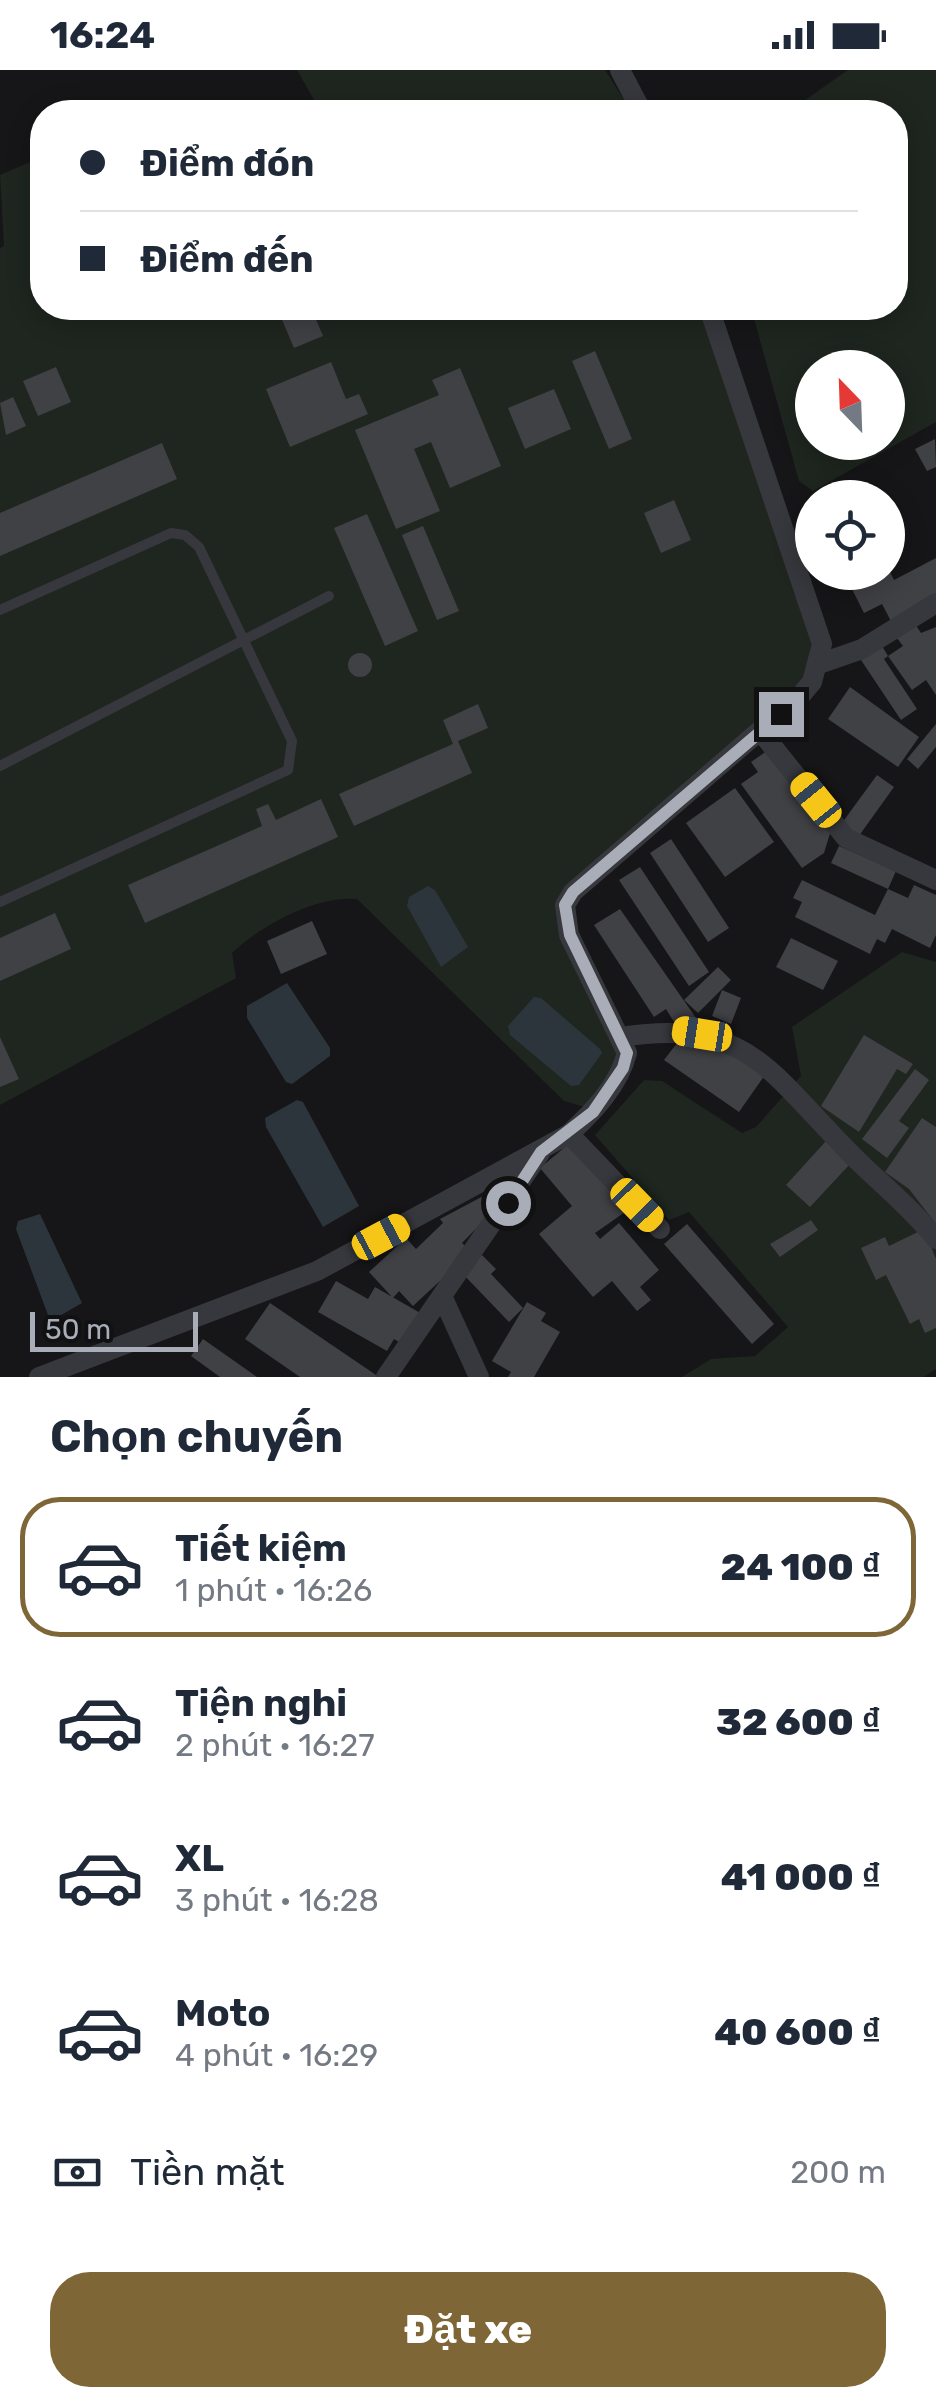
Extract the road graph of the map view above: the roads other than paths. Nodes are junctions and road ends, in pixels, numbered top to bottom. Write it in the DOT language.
graph roads {
  1 [pos="626,72"];
  2 [pos="637,100"];
  3 [pos="713,320"];
  4 [pos="328,596"];
  5 [pos="936,603"];
  6 [pos="0,610"];
  7 [pos="242,641"];
  8 [pos="819,664"];
  9 [pos="761,732"];
  10 [pos="0,766"];
  11 [pos="936,880"];
  12 [pos="0,902"];
  13 [pos="621,1037"];
  14 [pos="569,1134"];
  15 [pos="541,1152"];
  16 [pos="660,1229"];
  17 [pos="936,1238"];
  18 [pos="442,1296"];
  19 [pos="39,1377"];
  20 [pos="386,1377"];
  21 [pos="479,1377"];
  1 -- 2 [label="street"];
  3 -- 8 [label="street"];
  4 -- 7 [label="lane"];
  5 -- 8 [label="street"];
  6 -- 7 [label="lane"];
  7 -- 10 [label="lane"];
  7 -- 12 [label="lane"];
  8 -- 9 [label="street"];
  9 -- 11 [label="street"];
  9 -- 13 [label="street"];
  13 -- 14 [label="street"];
  13 -- 17 [label="street"];
  14 -- 15 [label="street"];
  14 -- 16 [label="street"];
  15 -- 18 [label="street"];
  15 -- 19 [label="street"];
  18 -- 20 [label="street"];
  18 -- 21 [label="street"];
}
